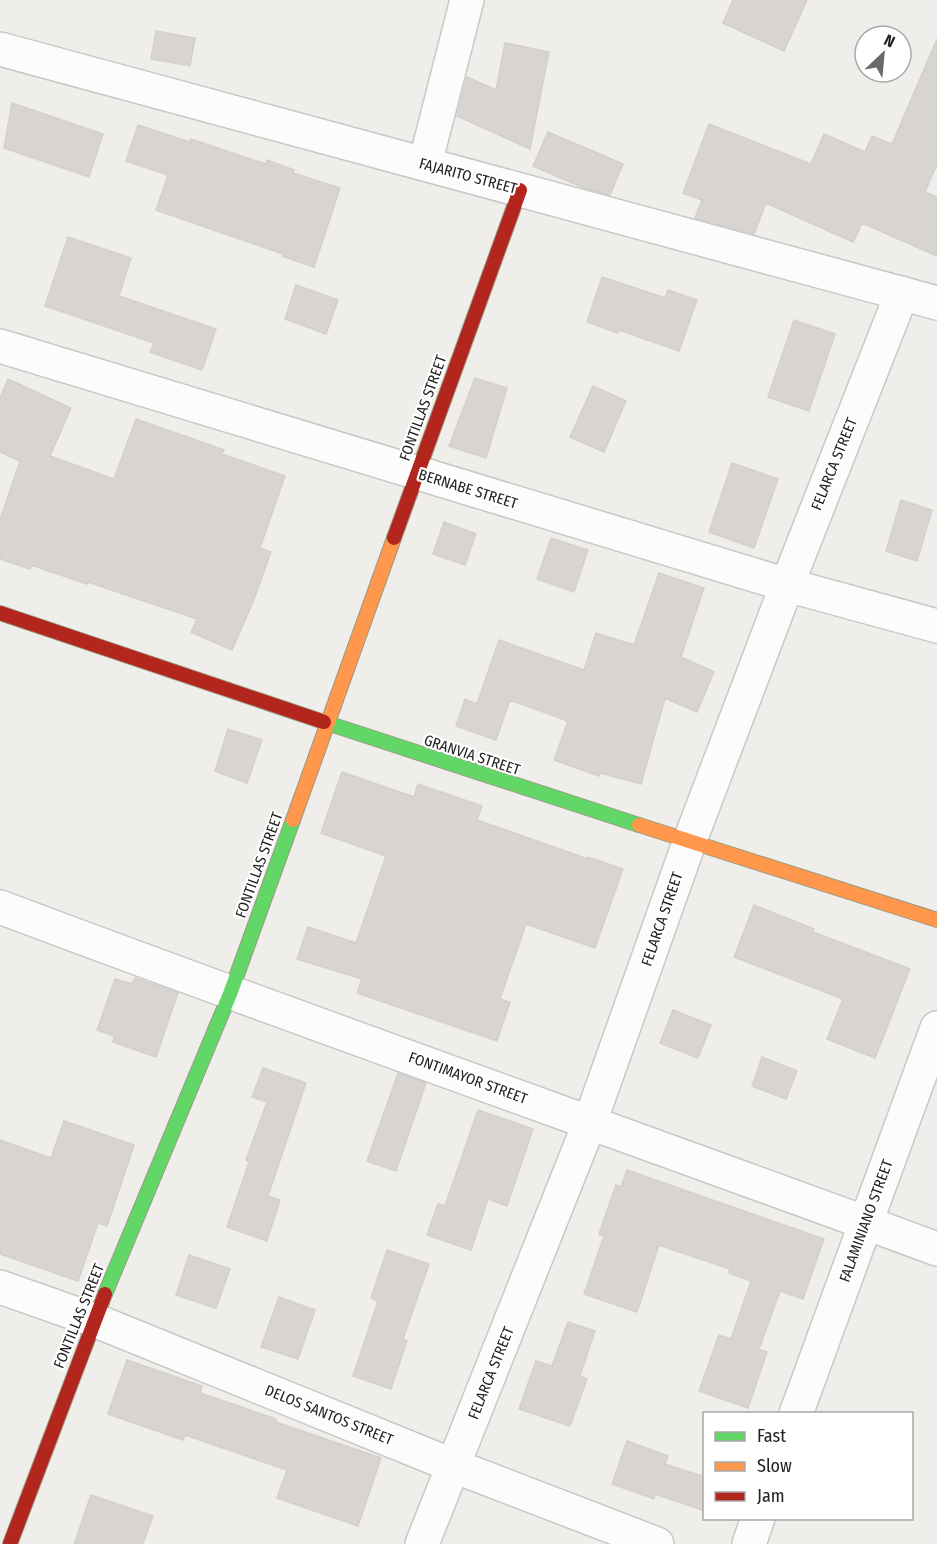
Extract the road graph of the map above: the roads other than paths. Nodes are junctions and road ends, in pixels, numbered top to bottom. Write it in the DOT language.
graph roads {
  1 [pos="467,0"];
  2 [pos="0,49"];
  3 [pos="425,164"];
  4 [pos="520,190"];
  5 [pos="902,293"];
  6 [pos="937,303"];
  7 [pos="0,346"];
  8 [pos="417,473"];
  9 [pos="787,585"];
  10 [pos="0,613"];
  11 [pos="937,626"];
  12 [pos="327,724"];
  13 [pos="688,843"];
  14 [pos="0,907"];
  15 [pos="937,921"];
  16 [pos="230,994"];
  17 [pos="937,1028"];
  18 [pos="590,1122"];
  19 [pos="865,1222"];
  20 [pos="937,1249"];
  21 [pos="0,1287"];
  22 [pos="94,1320"];
  23 [pos="796,1412"];
  24 [pos="454,1466"];
  25 [pos="757,1520"];
  26 [pos="10,1544"];
  27 [pos="422,1544"];
  28 [pos="657,1544"];
  29 [pos="749,1544"];
  1 -- 3 [label="street"];
  2 -- 3 [label="street, FAJARITO STREET"];
  3 -- 4 [label="street, FAJARITO STREET"];
  4 -- 5 [label="street, FAJARITO STREET"];
  4 -- 8 [label="street, FONTILLAS STREET"];
  5 -- 6 [label="street, FAJARITO STREET"];
  5 -- 9 [label="street, FELARCA STREET"];
  7 -- 8 [label="street, BERNABE STREET"];
  8 -- 9 [label="street, BERNABE STREET"];
  8 -- 12 [label="street, FONTILLAS STREET"];
  9 -- 11 [label="street, BERNABE STREET"];
  9 -- 13 [label="street, FELARCA STREET"];
  10 -- 12 [label="street, GRANVIA STREET"];
  12 -- 13 [label="street, GRANVIA STREET"];
  12 -- 16 [label="street, FONTILLAS STREET"];
  13 -- 15 [label="street, GRANVIA STREET"];
  13 -- 18 [label="street, FELARCA STREET"];
  14 -- 16 [label="street, FONTIMAYOR STREET"];
  16 -- 18 [label="street, FONTIMAYOR STREET"];
  16 -- 22 [label="street, FONTILLAS STREET"];
  17 -- 19 [label="street, FALAMINIANO STREET"];
  18 -- 19 [label="street, FONTIMAYOR STREET"];
  18 -- 24 [label="street, FELARCA STREET"];
  19 -- 20 [label="street, FONTIMAYOR STREET"];
  19 -- 23 [label="street, FALAMINIANO STREET"];
  21 -- 22 [label="street, DELOS SANTOS STREET"];
  22 -- 24 [label="street, DELOS SANTOS STREET"];
  22 -- 26 [label="street, FONTILLAS STREET"];
  24 -- 27 [label="street, FELARCA STREET"];
  24 -- 28 [label="street, DELOS SANTOS STREET"];
  25 -- 29 [label="street"];
}
